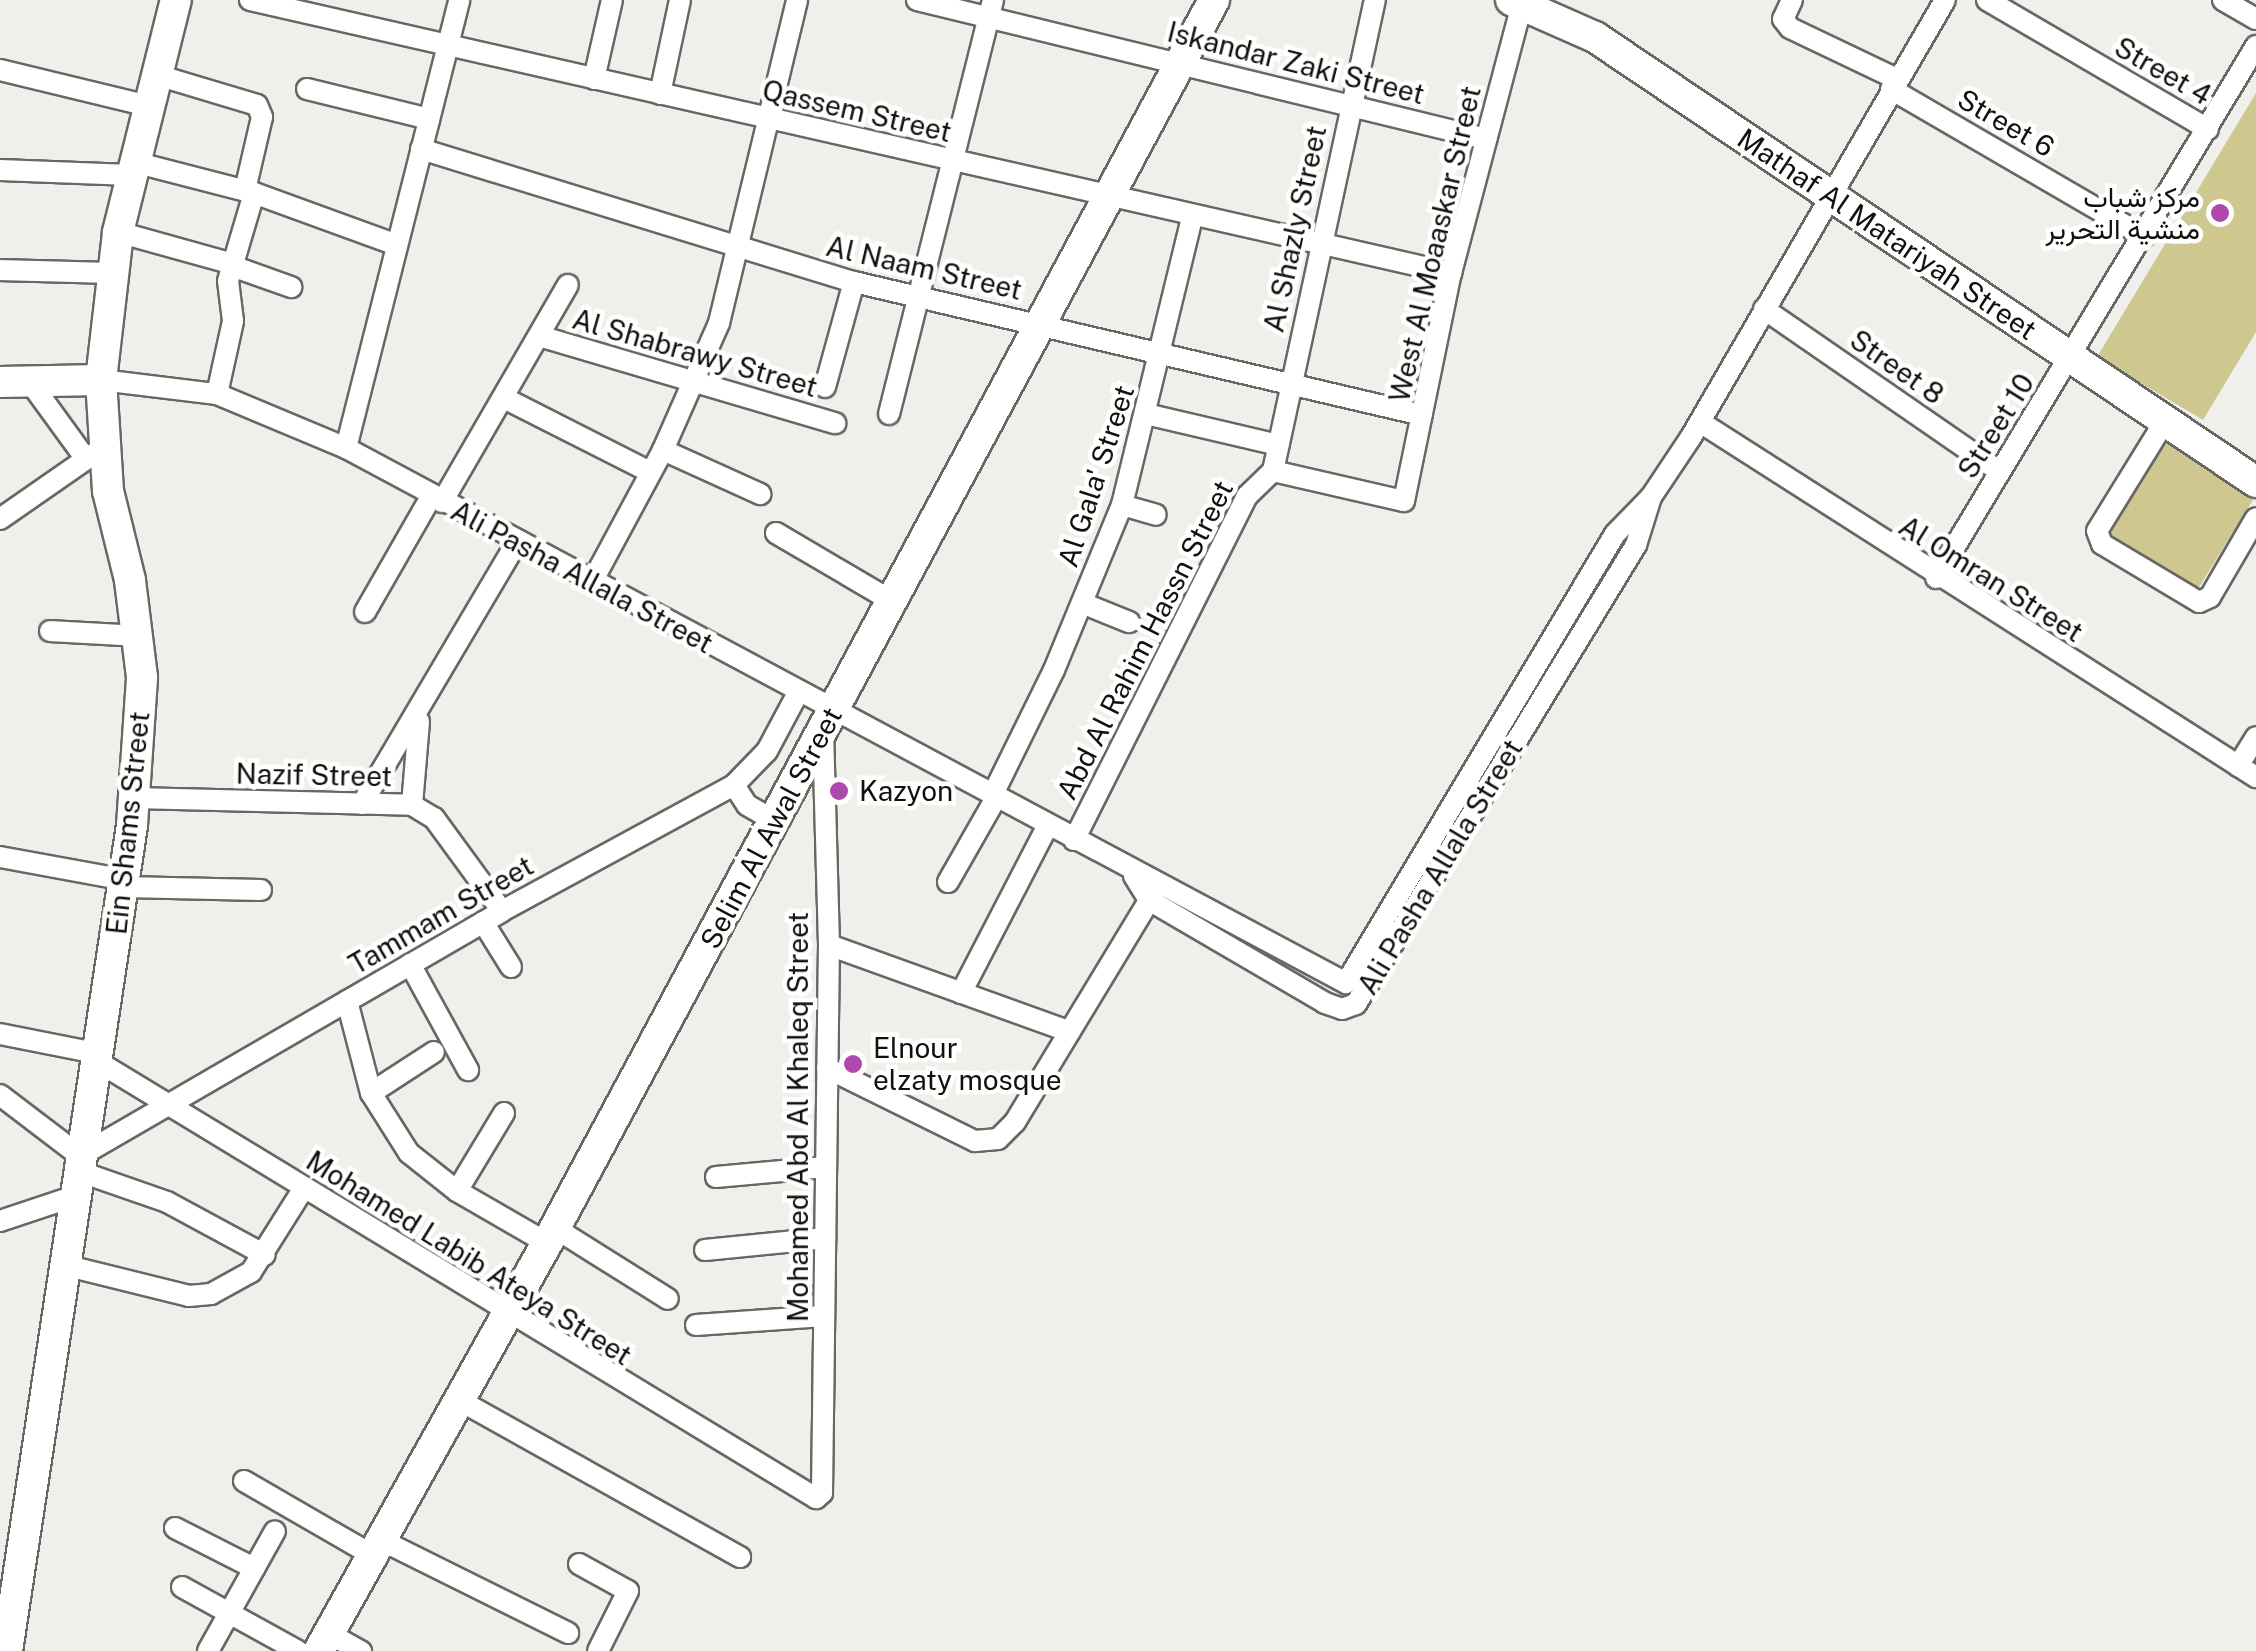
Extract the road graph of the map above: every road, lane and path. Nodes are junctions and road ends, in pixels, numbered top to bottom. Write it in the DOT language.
graph roads {
  1 [pos="176,0"];
  2 [pos="250,0"];
  3 [pos="458,0"];
  4 [pos="612,0"];
  5 [pos="680,0"];
  6 [pos="797,0"];
  7 [pos="916,0"];
  8 [pos="1214,0"];
  9 [pos="1376,0"];
  10 [pos="1792,0"];
  11 [pos="1945,0"];
  12 [pos="1986,0"];
  13 [pos="2223,0"];
  14 [pos="1519,1"];
  15 [pos="991,8"];
  16 [pos="2256,19"];
  17 [pos="447,46"];
  18 [pos="2256,46"];
  19 [pos="1180,62"];
  20 [pos="0,70"];
  21 [pos="157,75"];
  22 [pos="594,79"];
  23 [pos="1894,84"];
  24 [pos="307,90"];
  25 [pos="660,94"];
  26 [pos="1352,104"];
  27 [pos="149,106"];
  28 [pos="429,119"];
  29 [pos="771,119"];
  30 [pos="2208,128"];
  31 [pos="1486,140"];
  32 [pos="421,149"];
  33 [pos="957,162"];
  34 [pos="133,169"];
  35 [pos="0,170"];
  36 [pos="249,192"];
  37 [pos="1828,194"];
  38 [pos="1104,199"];
  39 [pos="1192,218"];
  40 [pos="118,232"];
  41 [pos="2144,236"];
  42 [pos="397,244"];
  43 [pos="1318,245"];
  44 [pos="739,249"];
  45 [pos="232,265"];
  46 [pos="0,270"];
  47 [pos="112,273"];
  48 [pos="1452,274"];
  49 [pos="854,282"];
  50 [pos="568,286"];
  51 [pos="291,287"];
  52 [pos="922,298"];
  53 [pos="1764,309"];
  54 [pos="1038,322"];
  55 [pos="539,336"];
  56 [pos="1162,352"];
  57 [pos="2073,358"];
  58 [pos="102,380"];
  59 [pos="696,381"];
  60 [pos="15,382"];
  61 [pos="1290,383"];
  62 [pos="824,387"];
  63 [pos="217,394"];
  64 [pos="504,398"];
  65 [pos="888,414"];
  66 [pos="1146,414"];
  67 [pos="1422,415"];
  68 [pos="2165,421"];
  69 [pos="1700,422"];
  70 [pos="836,423"];
  71 [pos="1278,445"];
  72 [pos="346,448"];
  73 [pos="663,450"];
  74 [pos="94,453"];
  75 [pos="1999,470"];
  76 [pos="1273,471"];
  77 [pos="650,472"];
  78 [pos="2256,482"];
  79 [pos="760,494"];
  80 [pos="1651,497"];
  81 [pos="437,498"];
  82 [pos="1122,505"];
  83 [pos="2,514"];
  84 [pos="1156,515"];
  85 [pos="2256,518"];
  86 [pos="776,532"];
  87 [pos="517,542"];
  88 [pos="1936,578"];
  89 [pos="592,582"];
  90 [pos="892,600"];
  91 [pos="1082,603"];
  92 [pos="365,612"];
  93 [pos="1129,622"];
  94 [pos="50,631"];
  95 [pos="139,636"];
  96 [pos="798,694"];
  97 [pos="420,714"];
  98 [pos="828,723"];
  99 [pos="2256,736"];
  100 [pos="2247,772"];
  101 [pos="734,786"];
  102 [pos="995,795"];
  103 [pos="134,798"];
  104 [pos="362,804"];
  105 [pos="412,805"];
  106 [pos="775,821"];
  107 [pos="1048,826"];
  108 [pos="1074,840"];
  109 [pos="0,857"];
  110 [pos="1134,876"];
  111 [pos="1162,881"];
  112 [pos="948,882"];
  113 [pos="124,884"];
  114 [pos="262,890"];
  115 [pos="1149,900"];
  116 [pos="502,911"];
  117 [pos="483,922"];
  118 [pos="1250,932"];
  119 [pos="828,945"];
  120 [pos="1239,952"];
  121 [pos="410,964"];
  122 [pos="511,967"];
  123 [pos="961,992"];
  124 [pos="347,1001"];
  125 [pos="1070,1032"];
  126 [pos="0,1034"];
  127 [pos="434,1052"];
  128 [pos="96,1056"];
  129 [pos="827,1068"];
  130 [pos="468,1070"];
  131 [pos="371,1093"];
  132 [pos="0,1095"];
  133 [pos="169,1105"];
  134 [pos="504,1113"];
  135 [pos="826,1166"];
  136 [pos="78,1174"];
  137 [pos="716,1178"];
  138 [pos="304,1188"];
  139 [pos="458,1191"];
  140 [pos="0,1221"];
  141 [pos="551,1236"];
  142 [pos="825,1238"];
  143 [pos="705,1250"];
  144 [pos="265,1255"];
  145 [pos="64,1265"];
  146 [pos="668,1298"];
  147 [pos="506,1316"];
  148 [pos="824,1316"];
  149 [pos="696,1325"];
  150 [pos="459,1400"];
  151 [pos="244,1482"];
  152 [pos="816,1498"];
  153 [pos="175,1528"];
  154 [pos="274,1531"];
  155 [pos="376,1547"];
  156 [pos="740,1557"];
  157 [pos="579,1564"];
  158 [pos="254,1568"];
  159 [pos="182,1587"];
  160 [pos="229,1613"];
  161 [pos="6,1630"];
  162 [pos="568,1633"];
  163 [pos="324,1642"];
  164 [pos="208,1651"];
  165 [pos="298,1651"];
  166 [pos="362,1651"];
  167 [pos="598,1651"];
  1 -- 21 [label="street, Ein Shams Street"];
  2 -- 17 [label="street, Qassem Street"];
  3 -- 17 [label="street"];
  4 -- 22 [label="street"];
  5 -- 25 [label="street"];
  6 -- 29 [label="street"];
  7 -- 15 [label="street, Iskandar Zaki Street"];
  8 -- 19 [label="street, Selim Al Awal Street"];
  9 -- 26 [label="street, Al Shazly Street"];
  10 -- 23 [label="street, Street 6"];
  11 -- 23 [label="street, Ali Pasha Allala Street"];
  12 -- 30 [label="street, Street 4"];
  13 -- 16 [label="street"];
  14 -- 31 [label="street, West Al Moaaskar Street"];
  14 -- 37 [label="street, Mathaf Al Matariyah Street"];
  15 -- 19 [label="street, Iskandar Zaki Street"];
  15 -- 33 [label="street"];
  17 -- 22 [label="street, Qassem Street"];
  17 -- 28 [label="street"];
  18 -- 30 [label="street, Street 10"];
  19 -- 26 [label="street, Iskandar Zaki Street"];
  19 -- 38 [label="street, Selim Al Awal Street"];
  20 -- 27 [label="street"];
  21 -- 27 [label="street, Ein Shams Street"];
  21 -- 36 [label="street"];
  22 -- 25 [label="street, Qassem Street"];
  23 -- 37 [label="street, Ali Pasha Allala Street"];
  23 -- 41 [label="street, Street 6"];
  24 -- 28 [label="street"];
  25 -- 29 [label="street, Qassem Street"];
  26 -- 31 [label="street, Iskandar Zaki Street"];
  26 -- 43 [label="street, Al Shazly Street"];
  27 -- 34 [label="street, Ein Shams Street"];
  28 -- 32 [label="street"];
  29 -- 33 [label="street, Qassem Street"];
  29 -- 44 [label="street"];
  30 -- 41 [label="street, Street 10"];
  31 -- 48 [label="street, West Al Moaaskar Street"];
  32 -- 42 [label="street"];
  32 -- 44 [label="street, Al Naam Street"];
  33 -- 38 [label="street, Qassem Street"];
  33 -- 52 [label="street"];
  34 -- 35 [label="street"];
  34 -- 36 [label="street"];
  34 -- 40 [label="street, Ein Shams Street"];
  36 -- 42 [label="street"];
  36 -- 45 [label="street"];
  37 -- 53 [label="street, Ali Pasha Allala Street"];
  37 -- 57 [label="street, Mathaf Al Matariyah Street"];
  38 -- 39 [label="street, Qassem Street"];
  38 -- 54 [label="street, Selim Al Awal Street"];
  39 -- 43 [label="street, Qassem Street"];
  39 -- 56 [label="street, Al Gala' Street"];
  40 -- 45 [label="street"];
  40 -- 47 [label="street, Ein Shams Street"];
  41 -- 57 [label="street, Street 10"];
  42 -- 72 [label="street"];
  43 -- 48 [label="street, Qassem Street"];
  43 -- 61 [label="street, Al Shazly Street"];
  44 -- 49 [label="street, Al Naam Street"];
  44 -- 59 [label="street"];
  45 -- 51 [label="street"];
  45 -- 63 [label="street"];
  46 -- 47 [label="street"];
  47 -- 58 [label="street, Ein Shams Street"];
  48 -- 67 [label="street, West Al Moaaskar Street"];
  49 -- 52 [label="street, Al Naam Street"];
  49 -- 62 [label="street"];
  50 -- 55 [label="street"];
  52 -- 54 [label="street, Al Naam Street"];
  52 -- 65 [label="street"];
  53 -- 69 [label="street, Ali Pasha Allala Street"];
  53 -- 75 [label="street, Street 8"];
  54 -- 56 [label="street, Al Naam Street"];
  54 -- 90 [label="street, Selim Al Awal Street"];
  55 -- 59 [label="street, Al Shabrawy Street"];
  55 -- 64 [label="street"];
  56 -- 61 [label="street, Al Naam Street"];
  56 -- 66 [label="street, Al Gala' Street"];
  57 -- 68 [label="street, Mathaf Al Matariyah Street"];
  57 -- 75 [label="street, Street 10"];
  58 -- 60 [label="street, Ali Pasha Allala Street"];
  58 -- 63 [label="street, Ali Pasha Allala Street"];
  58 -- 74 [label="street, Ein Shams Street"];
  59 -- 70 [label="street, Al Shabrawy Street"];
  59 -- 73 [label="street"];
  60 -- 74 [label="street"];
  61 -- 67 [label="street, Al Naam Street"];
  61 -- 71 [label="street, Al Shazly Street"];
  63 -- 72 [label="street, Ali Pasha Allala Street"];
  64 -- 77 [label="street"];
  64 -- 81 [label="street"];
  66 -- 71 [label="street"];
  66 -- 82 [label="street, Al Gala' Street"];
  67 -- 76 [label="street, West Al Moaaskar Street"];
  68 -- 78 [label="street, Mathaf Al Matariyah Street"];
  68 -- 85 [label="street"];
  69 -- 80 [label="street, Ali Pasha Allala Street"];
  69 -- 88 [label="street, Al Omran Street"];
  71 -- 76 [label="street, Al Shazly Street"];
  72 -- 81 [label="street, Ali Pasha Allala Street"];
  73 -- 77 [label="street"];
  73 -- 79 [label="street"];
  74 -- 83 [label="street"];
  74 -- 95 [label="street, Ein Shams Street"];
  75 -- 88 [label="street, Street 10"];
  76 -- 108 [label="street, Abd Al Rahim Hassn Street"];
  77 -- 89 [label="street"];
  80 -- 118 [label="street, Ali Pasha Allala Street"];
  80 -- 120 [label="street, Ali Pasha Allala Street"];
  81 -- 87 [label="street, Ali Pasha Allala Street"];
  81 -- 92 [label="street"];
  82 -- 84 [label="street"];
  82 -- 91 [label="street, Al Gala' Street"];
  86 -- 90 [label="street"];
  87 -- 89 [label="street, Ali Pasha Allala Street"];
  87 -- 97 [label="street"];
  88 -- 100 [label="street, Al Omran Street"];
  89 -- 96 [label="street, Ali Pasha Allala Street"];
  90 -- 98 [label="street, Selim Al Awal Street"];
  91 -- 93 [label="street"];
  91 -- 102 [label="street, Al Gala' Street"];
  94 -- 95 [label="street"];
  95 -- 103 [label="street, Ein Shams Street"];
  96 -- 98 [label="street, Ali Pasha Allala Street"];
  96 -- 101 [label="street, Tammam Street"];
  97 -- 104 [label="street"];
  97 -- 105 [label="street"];
  98 -- 102 [label="street, Ali Pasha Allala Street"];
  98 -- 106 [label="street, Selim Al Awal Street"];
  98 -- 119 [label="street, Mohamed Abd Al Khaleq Street"];
  99 -- 100 [label="street"];
  101 -- 106 [label="street"];
  101 -- 116 [label="street, Tammam Street"];
  102 -- 107 [label="street, Ali Pasha Allala Street"];
  102 -- 112 [label="street, Al Gala' Street"];
  103 -- 104 [label="street, Nazif Street"];
  103 -- 113 [label="street, Ein Shams Street"];
  104 -- 105 [label="street, Nazif Street"];
  105 -- 116 [label="street, Nazif Street"];
  106 -- 141 [label="street, Selim Al Awal Street"];
  107 -- 108 [label="street, Ali Pasha Allala Street"];
  107 -- 123 [label="street"];
  108 -- 110 [label="street, Ali Pasha Allala Street"];
  109 -- 113 [label="street"];
  110 -- 111 [label="street, Ali Pasha Allala Street"];
  110 -- 115 [label="street, Ali Pasha Allala Street"];
  111 -- 115 [label="street"];
  111 -- 118 [label="street, Ali Pasha Allala Street"];
  113 -- 114 [label="street"];
  113 -- 128 [label="street, Ein Shams Street"];
  115 -- 120 [label="street, Ali Pasha Allala Street"];
  115 -- 125 [label="street"];
  116 -- 117 [label="street, Tammam Street"];
  117 -- 121 [label="street, Tammam Street"];
  117 -- 122 [label="street"];
  118 -- 120 [label="street"];
  119 -- 123 [label="street"];
  119 -- 129 [label="street, Mohamed Abd Al Khaleq Street"];
  121 -- 124 [label="street, Tammam Street"];
  121 -- 130 [label="street"];
  123 -- 125 [label="street"];
  124 -- 131 [label="street"];
  124 -- 133 [label="street, Tammam Street"];
  125 -- 129 [label="street"];
  126 -- 128 [label="street"];
  127 -- 131 [label="street"];
  128 -- 133 [label="street, Mohamed Labib Ateya Street"];
  128 -- 136 [label="street, Ein Shams Street"];
  129 -- 135 [label="street, Mohamed Abd Al Khaleq Street"];
  131 -- 139 [label="street"];
  132 -- 136 [label="street"];
  133 -- 136 [label="street, Tammam Street"];
  133 -- 138 [label="street, Mohamed Labib Ateya Street"];
  134 -- 139 [label="street"];
  135 -- 137 [label="street"];
  135 -- 142 [label="street, Mohamed Abd Al Khaleq Street"];
  136 -- 140 [label="street, Tammam Street"];
  136 -- 144 [label="street"];
  136 -- 145 [label="street, Ein Shams Street"];
  138 -- 144 [label="street"];
  138 -- 147 [label="street, Mohamed Labib Ateya Street"];
  139 -- 141 [label="street"];
  141 -- 146 [label="street"];
  141 -- 147 [label="street, Selim Al Awal Street"];
  142 -- 143 [label="street"];
  142 -- 148 [label="street, Mohamed Abd Al Khaleq Street"];
  144 -- 145 [label="street"];
  145 -- 161 [label="street, Ein Shams Street"];
  147 -- 150 [label="street, Selim Al Awal Street"];
  147 -- 152 [label="street, Mohamed Labib Ateya Street"];
  148 -- 149 [label="street"];
  148 -- 152 [label="street, Mohamed Abd Al Khaleq Street"];
  150 -- 155 [label="street, Selim Al Awal Street"];
  150 -- 156 [label="street"];
  151 -- 155 [label="street"];
  153 -- 158 [label="street"];
  154 -- 158 [label="street"];
  155 -- 162 [label="street"];
  155 -- 163 [label="street, Selim Al Awal Street"];
  157 -- 167 [label="street"];
  158 -- 160 [label="street"];
  159 -- 160 [label="street"];
  160 -- 164 [label="street"];
  160 -- 165 [label="street"];
  163 -- 166 [label="street"];
}
